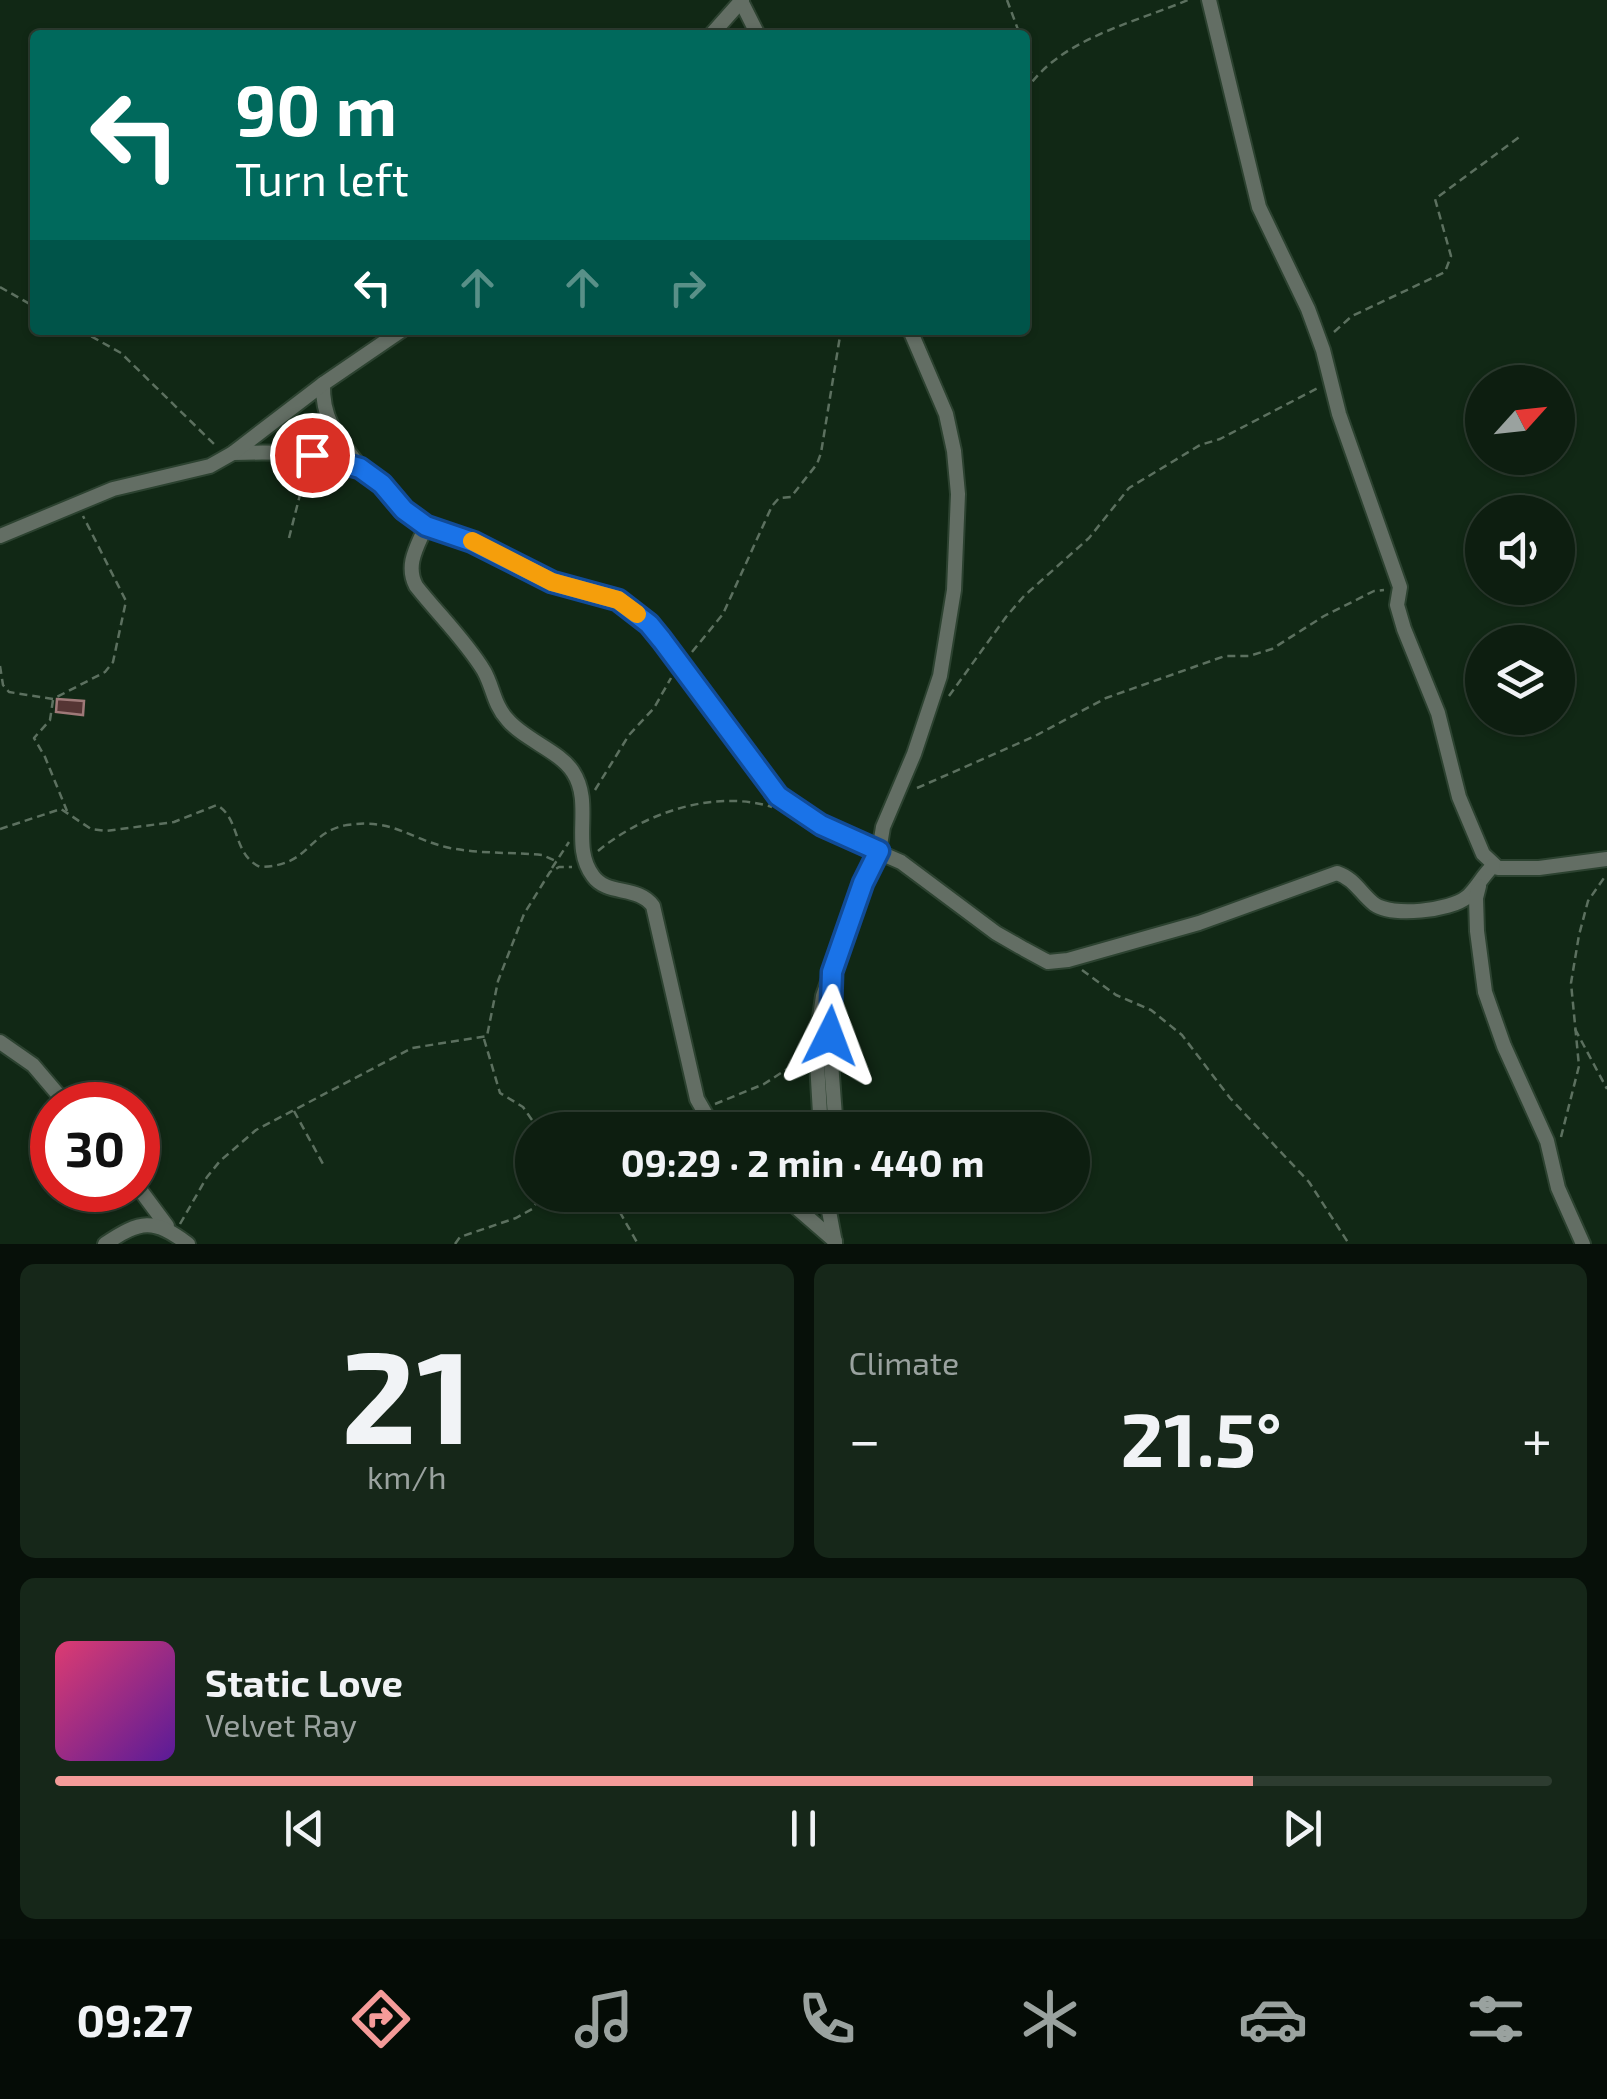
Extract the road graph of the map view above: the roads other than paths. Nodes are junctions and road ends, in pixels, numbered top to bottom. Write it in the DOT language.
graph roads {
  1 [pos="1209,0"];
  2 [pos="742,1"];
  3 [pos="716,30"];
  4 [pos="756,30"];
  5 [pos="395,335"];
  6 [pos="912,335"];
  7 [pos="323,384"];
  8 [pos="230,455"];
  9 [pos="360,468"];
  10 [pos="426,526"];
  11 [pos="0,536"];
  12 [pos="879,851"];
  13 [pos="1607,859"];
  14 [pos="1488,871"];
  15 [pos="832,972"];
  16 [pos="0,1042"];
  17 [pos="48,1082"];
  18 [pos="704,1112"];
  19 [pos="820,1112"];
  20 [pos="835,1112"];
  21 [pos="157,1212"];
  22 [pos="801,1212"];
  23 [pos="829,1212"];
  24 [pos="834,1212"];
  25 [pos="172,1232"];
  26 [pos="835,1242"];
  27 [pos="104,1244"];
  28 [pos="188,1244"];
  29 [pos="1583,1244"];
  1 -- 14 [label="street"];
  2 -- 3 [label="street"];
  2 -- 4 [label="street"];
  5 -- 7 [label="street"];
  6 -- 12 [label="street"];
  7 -- 8 [label="street"];
  7 -- 9 [label="street"];
  8 -- 9 [label="street"];
  8 -- 11 [label="street"];
  9 -- 10 [label="street"];
  10 -- 12 [label="street"];
  10 -- 18 [label="street"];
  12 -- 14 [label="street"];
  12 -- 15 [label="street"];
  13 -- 14 [label="street"];
  14 -- 29 [label="street"];
  15 -- 19 [label="street"];
  15 -- 20 [label="street"];
  16 -- 17 [label="street"];
  21 -- 25 [label="street"];
  22 -- 26 [label="street"];
  23 -- 26 [label="street"];
  24 -- 26 [label="street"];
  25 -- 27 [label="street"];
  25 -- 28 [label="street"];
}
